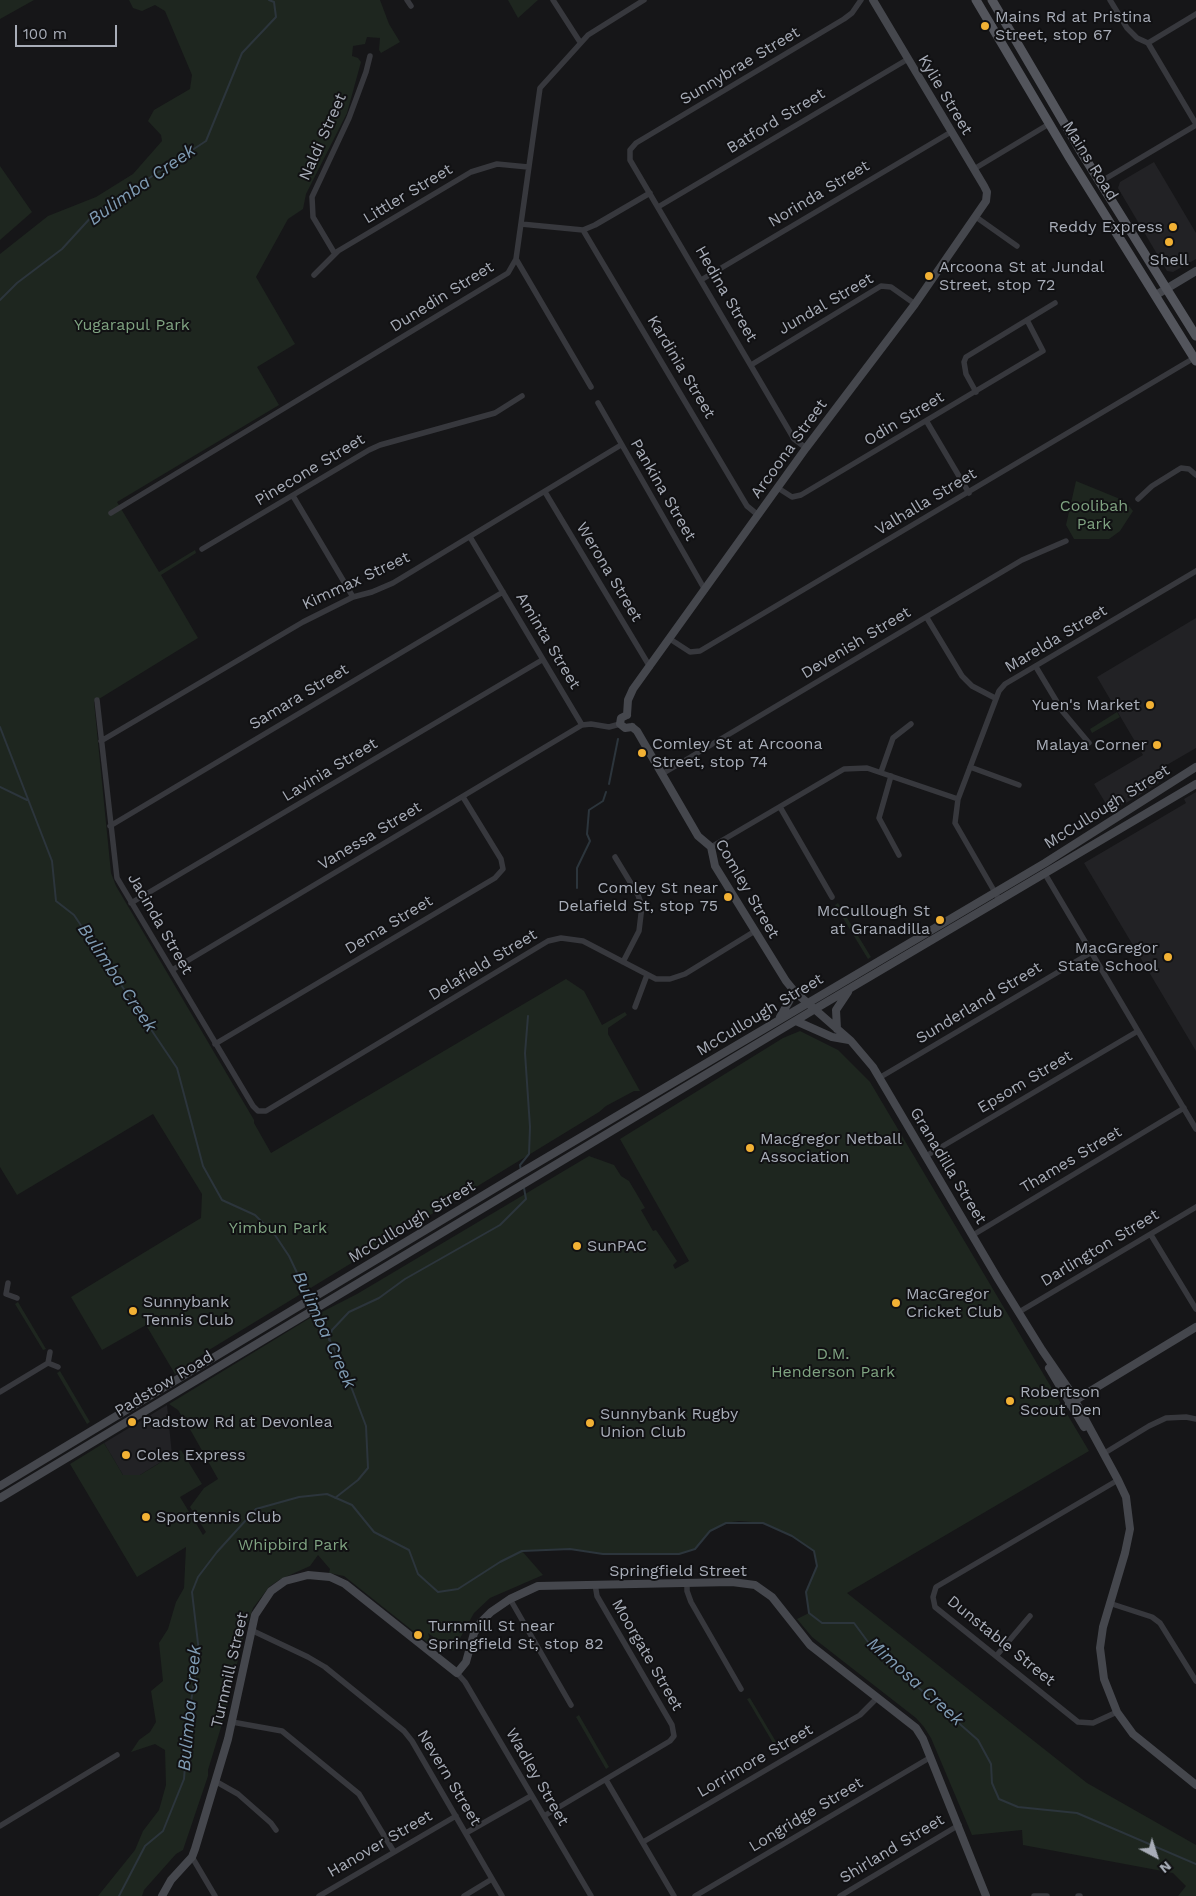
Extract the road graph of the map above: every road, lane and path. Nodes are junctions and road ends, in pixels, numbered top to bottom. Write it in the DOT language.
graph roads {
  1 [pos="553,0"];
  2 [pos="644,0"];
  3 [pos="861,0"];
  4 [pos="873,0"];
  5 [pos="976,0"];
  6 [pos="992,0"];
  7 [pos="1110,0"];
  8 [pos="1196,14"];
  9 [pos="580,42"];
  10 [pos="1148,43"];
  11 [pos="370,56"];
  12 [pos="908,59"];
  13 [pos="1049,124"];
  14 [pos="1196,124"];
  15 [pos="951,132"];
  16 [pos="630,150"];
  17 [pos="1080,150"];
  18 [pos="1069,157"];
  19 [pos="528,167"];
  20 [pos="974,169"];
  21 [pos="1100,182"];
  22 [pos="650,193"];
  23 [pos="984,204"];
  24 [pos="658,207"];
  25 [pos="976,217"];
  26 [pos="521,224"];
  27 [pos="583,230"];
  28 [pos="1017,246"];
  29 [pos="335,254"];
  30 [pos="516,260"];
  31 [pos="1196,271"];
  32 [pos="314,275"];
  33 [pos="701,280"];
  34 [pos="1168,288"];
  35 [pos="1156,295"];
  36 [pos="1055,303"];
  37 [pos="915,304"];
  38 [pos="1027,320"];
  39 [pos="1196,336"];
  40 [pos="1195,360"];
  41 [pos="751,365"];
  42 [pos="591,387"];
  43 [pos="976,392"];
  44 [pos="522,396"];
  45 [pos="598,403"];
  46 [pos="927,422"];
  47 [pos="621,445"];
  48 [pos="806,448"];
  49 [pos="1196,475"];
  50 [pos="778,488"];
  51 [pos="545,492"];
  52 [pos="969,493"];
  53 [pos="293,496"];
  54 [pos="1138,499"];
  55 [pos="111,512"];
  56 [pos="758,514"];
  57 [pos="470,536"];
  58 [pos="1066,542"];
  59 [pos="202,549"];
  60 [pos="1196,571"];
  61 [pos="705,590"];
  62 [pos="503,592"];
  63 [pos="353,597"];
  64 [pos="927,618"];
  65 [pos="670,639"];
  66 [pos="542,660"];
  67 [pos="650,666"];
  68 [pos="1036,667"];
  69 [pos="995,698"];
  70 [pos="97,700"];
  71 [pos="627,715"];
  72 [pos="620,724"];
  73 [pos="911,724"];
  74 [pos="582,725"];
  75 [pos="632,726"];
  76 [pos="102,741"];
  77 [pos="1089,743"];
  78 [pos="970,767"];
  79 [pos="1196,767"];
  80 [pos="881,772"];
  81 [pos="662,774"];
  82 [pos="891,776"];
  83 [pos="1196,784"];
  84 [pos="1019,785"];
  85 [pos="463,796"];
  86 [pos="958,799"];
  87 [pos="780,806"];
  88 [pos="110,826"];
  89 [pos="711,847"];
  90 [pos="898,855"];
  91 [pos="615,857"];
  92 [pos="1045,874"];
  93 [pos="995,892"];
  94 [pos="832,897"];
  95 [pos="1000,900"];
  96 [pos="132,903"];
  97 [pos="755,931"];
  98 [pos="1092,952"];
  99 [pos="623,962"];
  100 [pos="172,970"];
  101 [pos="648,975"];
  102 [pos="853,987"];
  103 [pos="793,990"];
  104 [pos="807,1002"];
  105 [pos="635,1007"];
  106 [pos="815,1009"];
  107 [pos="778,1020"];
  108 [pos="796,1021"];
  109 [pos="837,1028"];
  110 [pos="1138,1031"];
  111 [pos="851,1040"];
  112 [pos="215,1044"];
  113 [pos="880,1078"];
  114 [pos="1184,1108"];
  115 [pos="258,1112"];
  116 [pos="1196,1128"];
  117 [pos="926,1156"];
  118 [pos="1196,1207"];
  119 [pos="972,1234"];
  120 [pos="1151,1235"];
  121 [pos="8,1283"];
  122 [pos="336,1283"];
  123 [pos="6,1294"];
  124 [pos="342,1294"];
  125 [pos="0,1298"];
  126 [pos="17,1298"];
  127 [pos="1196,1309"];
  128 [pos="1019,1312"];
  129 [pos="1196,1328"];
  130 [pos="50,1352"];
  131 [pos="48,1363"];
  132 [pos="58,1366"];
  133 [pos="0,1392"];
  134 [pos="1072,1402"];
  135 [pos="1196,1419"];
  136 [pos="1101,1451"];
  137 [pos="1118,1480"];
  138 [pos="0,1486"];
  139 [pos="0,1498"];
  140 [pos="595,1584"];
  141 [pos="687,1584"];
  142 [pos="510,1599"];
  143 [pos="1109,1603"];
  144 [pos="1030,1616"];
  145 [pos="251,1630"];
  146 [pos="997,1656"];
  147 [pos="457,1674"];
  148 [pos="1196,1681"];
  149 [pos="741,1688"];
  150 [pos="877,1698"];
  151 [pos="571,1705"];
  152 [pos="1117,1712"];
  153 [pos="232,1722"];
  154 [pos="117,1754"];
  155 [pos="931,1757"];
  156 [pos="606,1780"];
  157 [pos="215,1781"];
  158 [pos="1196,1785"];
  159 [pos="531,1796"];
  160 [pos="456,1816"];
  161 [pos="544,1816"];
  162 [pos="0,1826"];
  163 [pos="958,1826"];
  164 [pos="276,1830"];
  165 [pos="466,1833"];
  166 [pos="642,1842"];
  167 [pos="394,1852"];
  168 [pos="192,1857"];
  169 [pos="492,1879"];
  170 [pos="162,1896"];
  171 [pos="215,1896"];
  172 [pos="319,1896"];
  173 [pos="464,1896"];
  174 [pos="502,1896"];
  175 [pos="590,1896"];
  176 [pos="674,1896"];
  177 [pos="695,1896"];
  178 [pos="840,1896"];
  179 [pos="985,1896"];
  180 [pos="1034,1896"];
  181 [pos="1047,1896"];
  1 -- 9 [label="street"];
  2 -- 9 [label="street, Dunedin Street"];
  3 -- 16 [label="street, Sunnybrae Street"];
  4 -- 12 [label="street, Kylie Street"];
  5 -- 13 [label="main road, Mains Road"];
  6 -- 17 [label="main road, Mains Road"];
  7 -- 10 [label="street"];
  8 -- 10 [label="street"];
  9 -- 19 [label="street, Dunedin Street"];
  10 -- 14 [label="street"];
  11 -- 29 [label="street, Naldi Street"];
  12 -- 15 [label="street, Kylie Street"];
  12 -- 24 [label="street, Batford Street"];
  13 -- 18 [label="main road, Mains Road"];
  13 -- 20 [label="street"];
  14 -- 21 [label="street"];
  15 -- 20 [label="street, Kylie Street"];
  15 -- 33 [label="street, Norinda Street"];
  16 -- 22 [label="street, Hedina Street"];
  17 -- 18 [label="main road"];
  17 -- 21 [label="main road, Mains Road"];
  18 -- 35 [label="main road, Mains Road"];
  19 -- 26 [label="street, Dunedin Street"];
  19 -- 29 [label="street, Littler Street"];
  20 -- 23 [label="street, Kylie Street"];
  21 -- 34 [label="main road, Mains Road"];
  22 -- 24 [label="street, Hedina Street"];
  22 -- 27 [label="street"];
  23 -- 25 [label="street, Arcoona Street"];
  24 -- 33 [label="street, Hedina Street"];
  25 -- 28 [label="street"];
  25 -- 37 [label="street, Arcoona Street"];
  26 -- 27 [label="street"];
  26 -- 30 [label="street, Dunedin Street"];
  27 -- 56 [label="street, Kardinia Street"];
  29 -- 32 [label="street, Littler Street"];
  30 -- 42 [label="street"];
  30 -- 55 [label="street, Dunedin Street"];
  31 -- 34 [label="street"];
  33 -- 41 [label="street, Hedina Street"];
  34 -- 35 [label="street"];
  34 -- 39 [label="main road, Mains Road"];
  35 -- 40 [label="main road, Mains Road"];
  36 -- 38 [label="street"];
  37 -- 41 [label="street, Jundal Street"];
  37 -- 48 [label="street, Arcoona Street"];
  38 -- 43 [label="street"];
  38 -- 43 [label="street, Odin Street"];
  40 -- 52 [label="street, Valhalla Street"];
  41 -- 48 [label="street, Hedina Street"];
  43 -- 46 [label="street, Odin Street"];
  44 -- 53 [label="street, Pinecone Street"];
  45 -- 47 [label="street, Pankina Street"];
  46 -- 50 [label="street, Odin Street"];
  46 -- 52 [label="street"];
  47 -- 51 [label="street, Kimmax Street"];
  47 -- 61 [label="street, Pankina Street"];
  48 -- 50 [label="street, Arcoona Street"];
  49 -- 54 [label="street"];
  50 -- 56 [label="street, Arcoona Street"];
  51 -- 57 [label="street, Kimmax Street"];
  51 -- 67 [label="street, Werona Street"];
  52 -- 65 [label="street, Valhalla Street"];
  53 -- 59 [label="street, Pinecone Street"];
  53 -- 63 [label="street"];
  56 -- 61 [label="street, Arcoona Street"];
  57 -- 62 [label="street, Aminta Street"];
  57 -- 63 [label="street, Kimmax Street"];
  58 -- 64 [label="street, Devenish Street"];
  60 -- 68 [label="street, Marelda Street"];
  61 -- 65 [label="street, Arcoona Street"];
  62 -- 66 [label="street, Aminta Street"];
  62 -- 88 [label="street, Samara Street"];
  63 -- 76 [label="street, Kimmax Street"];
  64 -- 69 [label="street"];
  64 -- 81 [label="street, Devenish Street"];
  65 -- 67 [label="street, Arcoona Street"];
  66 -- 74 [label="street, Aminta Street"];
  66 -- 96 [label="street, Lavinia Street"];
  67 -- 71 [label="street, Arcoona Street"];
  68 -- 69 [label="street, Marelda Street"];
  68 -- 77 [label="street"];
  69 -- 78 [label="street, Marelda Street"];
  70 -- 76 [label="street, Jacinda Street"];
  71 -- 72 [label="street"];
  71 -- 75 [label="street"];
  72 -- 74 [label="street"];
  72 -- 75 [label="street"];
  73 -- 80 [label="street"];
  74 -- 85 [label="street, Vanessa Street"];
  75 -- 81 [label="street, Comley Street"];
  76 -- 88 [label="street, Jacinda Street"];
  78 -- 84 [label="street"];
  78 -- 86 [label="street, Marelda Street"];
  79 -- 93 [label="street, McCullough Street"];
  80 -- 82 [label="street"];
  80 -- 87 [label="street"];
  81 -- 89 [label="street, Comley Street"];
  82 -- 86 [label="street"];
  82 -- 90 [label="street"];
  83 -- 92 [label="street, McCullough Street"];
  85 -- 100 [label="street, Vanessa Street"];
  85 -- 112 [label="street, Dema Street"];
  86 -- 93 [label="street, Marelda Street"];
  87 -- 89 [label="street"];
  87 -- 94 [label="street"];
  88 -- 96 [label="street, Jacinda Street"];
  89 -- 97 [label="street, Comley Street"];
  91 -- 99 [label="street"];
  92 -- 95 [label="street, McCullough Street"];
  92 -- 98 [label="street"];
  93 -- 95 [label="street, Marelda Street"];
  93 -- 104 [label="street, McCullough Street"];
  95 -- 102 [label="street, McCullough Street"];
  96 -- 100 [label="street, Jacinda Street"];
  97 -- 101 [label="street, Delafield Street"];
  97 -- 103 [label="street, Comley Street"];
  98 -- 110 [label="street"];
  98 -- 113 [label="street, Sunderland Street"];
  99 -- 101 [label="street, Delafield Street"];
  99 -- 115 [label="street, Delafield Street"];
  100 -- 112 [label="street, Jacinda Street"];
  101 -- 105 [label="street"];
  102 -- 106 [label="street, McCullough Street"];
  102 -- 109 [label="street"];
  103 -- 104 [label="street, Comley Street"];
  103 -- 107 [label="street"];
  104 -- 106 [label="street, Comley Street"];
  104 -- 107 [label="street, McCullough Street"];
  106 -- 108 [label="street, McCullough Street"];
  106 -- 109 [label="street, Granadilla Street"];
  107 -- 122 [label="street, McCullough Street"];
  108 -- 111 [label="street"];
  108 -- 124 [label="street, McCullough Street"];
  109 -- 111 [label="street, Granadilla Street"];
  110 -- 114 [label="street"];
  110 -- 117 [label="street, Epsom Street"];
  111 -- 113 [label="street, Granadilla Street"];
  112 -- 115 [label="street, Jacinda Street"];
  113 -- 117 [label="street, Granadilla Street"];
  114 -- 116 [label="street"];
  114 -- 119 [label="street, Thames Street"];
  117 -- 119 [label="street, Granadilla Street"];
  118 -- 120 [label="street, Darlington Street"];
  119 -- 128 [label="street, Granadilla Street"];
  120 -- 127 [label="street"];
  120 -- 128 [label="street, Darlington Street"];
  121 -- 123 [label="street"];
  122 -- 138 [label="street, Padstow Road"];
  123 -- 125 [label="street"];
  123 -- 126 [label="street"];
  124 -- 139 [label="street, Padstow Road"];
  128 -- 134 [label="street, Granadilla Street"];
  129 -- 134 [label="street"];
  130 -- 131 [label="street"];
  131 -- 132 [label="street"];
  131 -- 133 [label="street"];
  134 -- 136 [label="street, Granadilla Street"];
  135 -- 136 [label="street"];
  136 -- 137 [label="street, Granadilla Street"];
  137 -- 143 [label="street, Granadilla Street"];
  137 -- 146 [label="street, Dunstable Street"];
  140 -- 141 [label="street, Springfield Street"];
  140 -- 142 [label="street, Springfield Street"];
  140 -- 156 [label="street, Moorgate Street"];
  141 -- 149 [label="street"];
  141 -- 150 [label="street, Springfield Street"];
  142 -- 147 [label="street, Springfield Street"];
  142 -- 151 [label="street"];
  143 -- 148 [label="street"];
  143 -- 152 [label="street, Granadilla Street"];
  144 -- 146 [label="street"];
  145 -- 147 [label="street, Turnmill Street"];
  145 -- 153 [label="street, Turnmill Street"];
  145 -- 160 [label="street, Nevern Street"];
  146 -- 152 [label="street, Dunstable Street"];
  147 -- 159 [label="street, Wadley Street"];
  150 -- 155 [label="street, Springfield Street"];
  150 -- 166 [label="street, Lorrimore Street"];
  152 -- 158 [label="street, Granadilla Street"];
  153 -- 157 [label="street, Turnmill Street"];
  153 -- 167 [label="street"];
  154 -- 162 [label="street"];
  155 -- 163 [label="street, Springfield Street"];
  155 -- 177 [label="street, Longridge Street"];
  156 -- 161 [label="street, Moorgate Street"];
  156 -- 166 [label="street"];
  157 -- 164 [label="street"];
  157 -- 168 [label="street, Turnmill Street"];
  159 -- 161 [label="street, Wadley Street"];
  159 -- 165 [label="street"];
  160 -- 165 [label="street, Nevern Street"];
  160 -- 167 [label="street, Hanover Street"];
  161 -- 175 [label="street, Wadley Street"];
  163 -- 178 [label="street, Shirland Street"];
  163 -- 179 [label="street, Springfield Street"];
  165 -- 169 [label="street, Nevern Street"];
  166 -- 176 [label="street"];
  167 -- 172 [label="street, Hanover Street"];
  168 -- 170 [label="street"];
  168 -- 171 [label="street"];
  169 -- 173 [label="street"];
  169 -- 174 [label="street, Nevern Street"];
  180 -- 181 [label="street"];
}
